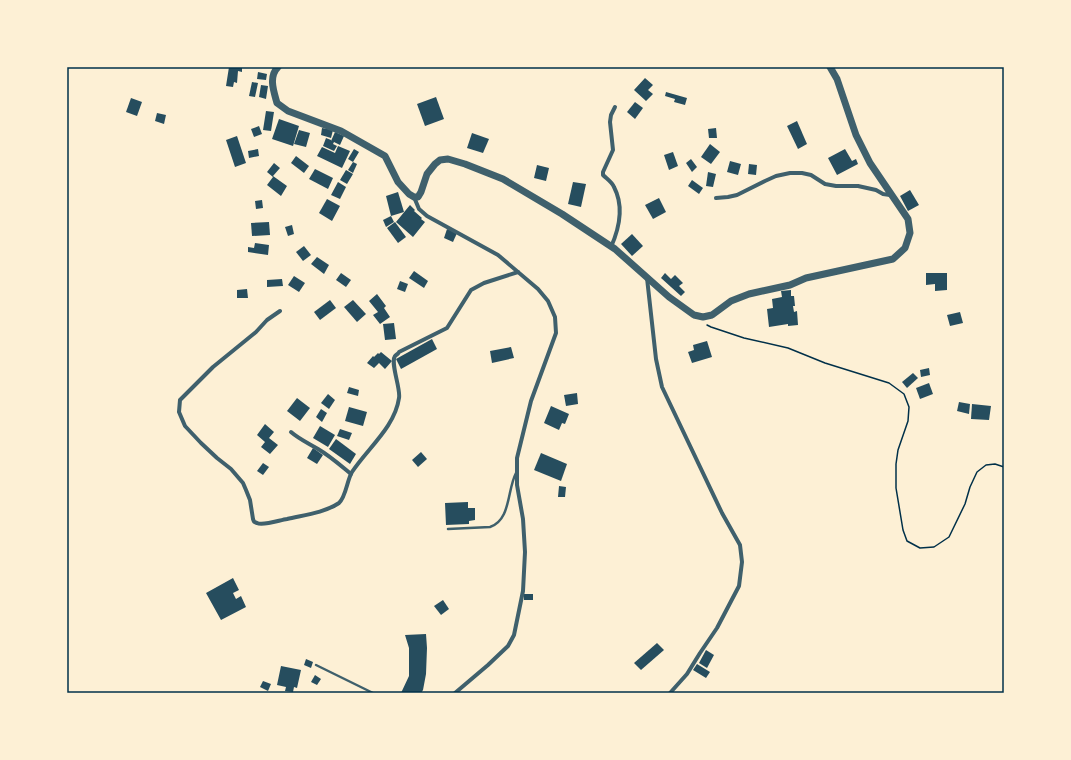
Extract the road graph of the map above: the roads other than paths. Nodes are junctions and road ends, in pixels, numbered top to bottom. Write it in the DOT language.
graph roads {
  1 [pos="278,67"];
  2 [pos="830,67"];
  3 [pos="615,107"];
  4 [pos="892,195"];
  5 [pos="414,197"];
  6 [pos="716,198"];
  7 [pos="611,247"];
  8 [pos="518,272"];
  9 [pos="647,277"];
  10 [pos="280,311"];
  11 [pos="291,432"];
  12 [pos="517,470"];
  13 [pos="351,474"];
  14 [pos="448,529"];
  15 [pos="316,665"];
  16 [pos="373,693"];
  17 [pos="455,693"];
  18 [pos="670,693"];
  1 -- 5 [label="street"];
  2 -- 4 [label="street"];
  3 -- 7 [label="street"];
  4 -- 6 [label="street"];
  4 -- 9 [label="street"];
  5 -- 7 [label="street"];
  5 -- 8 [label="street"];
  7 -- 9 [label="street"];
  8 -- 12 [label="street"];
  8 -- 13 [label="street"];
  9 -- 18 [label="street"];
  10 -- 13 [label="street"];
  11 -- 13 [label="street"];
  12 -- 14 [label="lane"];
  12 -- 17 [label="street"];
  15 -- 16 [label="lane"];
}
